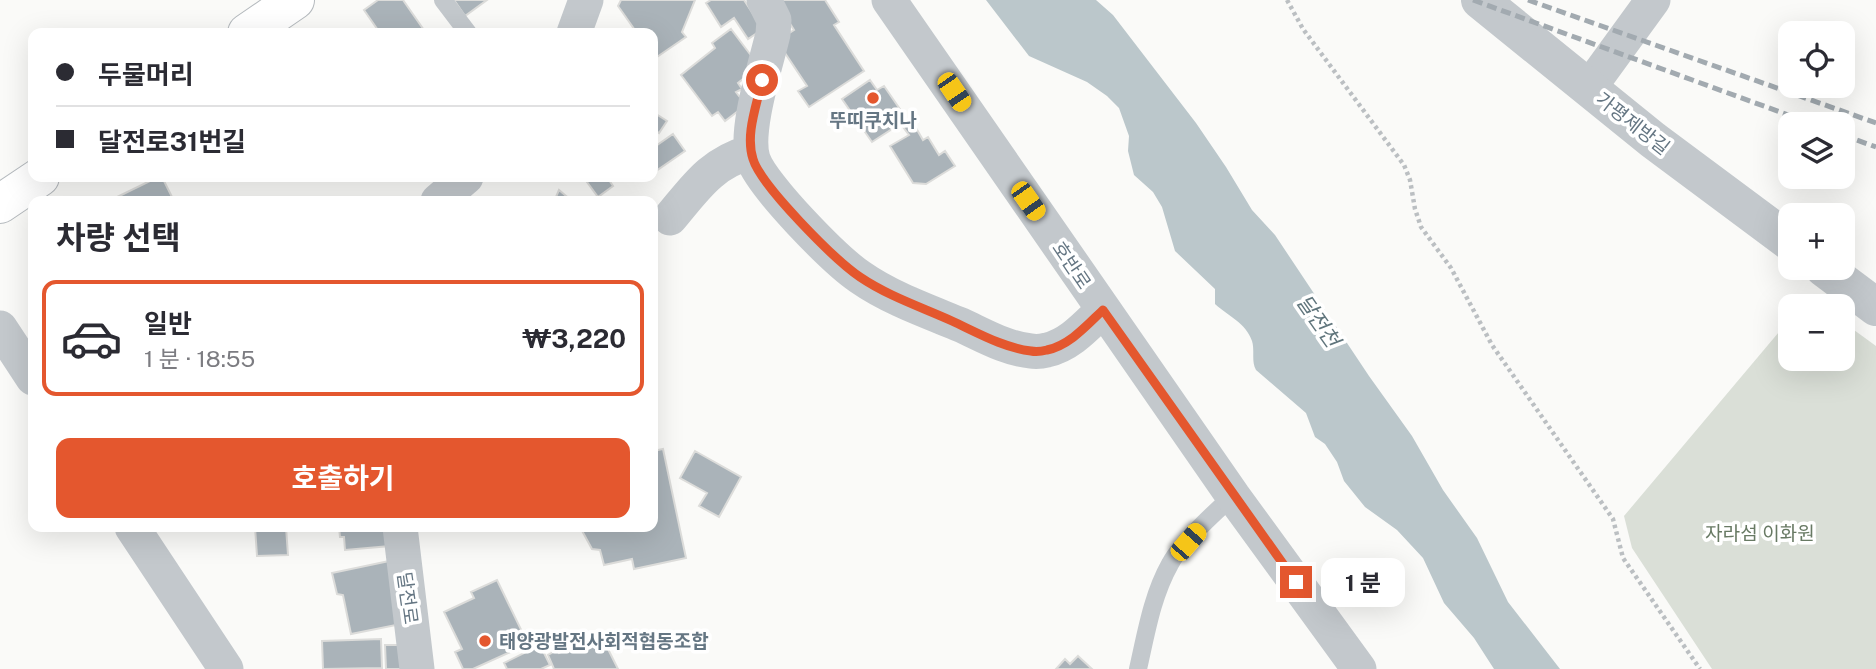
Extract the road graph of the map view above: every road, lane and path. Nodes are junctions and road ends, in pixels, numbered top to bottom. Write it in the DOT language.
graph roads {
  1 [pos="443,0"];
  2 [pos="586,0"];
  3 [pos="764,0"];
  4 [pos="889,0"];
  5 [pos="1286,0"];
  6 [pos="1480,0"];
  7 [pos="1653,0"];
  8 [pos="464,28"];
  9 [pos="576,28"];
  10 [pos="1589,88"];
  11 [pos="751,152"];
  12 [pos="33,182"];
  13 [pos="460,182"];
  14 [pos="444,196"];
  15 [pos="0,204"];
  16 [pos="670,218"];
  17 [pos="1778,233"];
  18 [pos="1840,280"];
  19 [pos="1876,307"];
  20 [pos="1103,310"];
  21 [pos="0,328"];
  22 [pos="28,370"];
  23 [pos="1233,496"];
  24 [pos="135,532"];
  25 [pos="401,532"];
  26 [pos="226,669"];
  27 [pos="417,669"];
  28 [pos="1138,669"];
  29 [pos="1359,669"];
  30 [pos="1700,669"];
  1 -- 8 [label="lane"];
  2 -- 9 [label="street"];
  3 -- 11 [label="street"];
  4 -- 20 [label="street, 호반로"];
  5 -- 30 [label="path"];
  6 -- 10 [label="street, 가평제방길"];
  7 -- 10 [label="street"];
  10 -- 17 [label="street, 가평제방길"];
  11 -- 16 [label="street"];
  11 -- 20 [label="street"];
  12 -- 15 [label="main road"];
  13 -- 14 [label="street"];
  18 -- 19 [label="street"];
  20 -- 23 [label="street, 호반로"];
  21 -- 22 [label="street"];
  23 -- 28 [label="lane"];
  23 -- 29 [label="street, 호반로"];
  24 -- 26 [label="street"];
  25 -- 27 [label="street, 달전로"];
}
